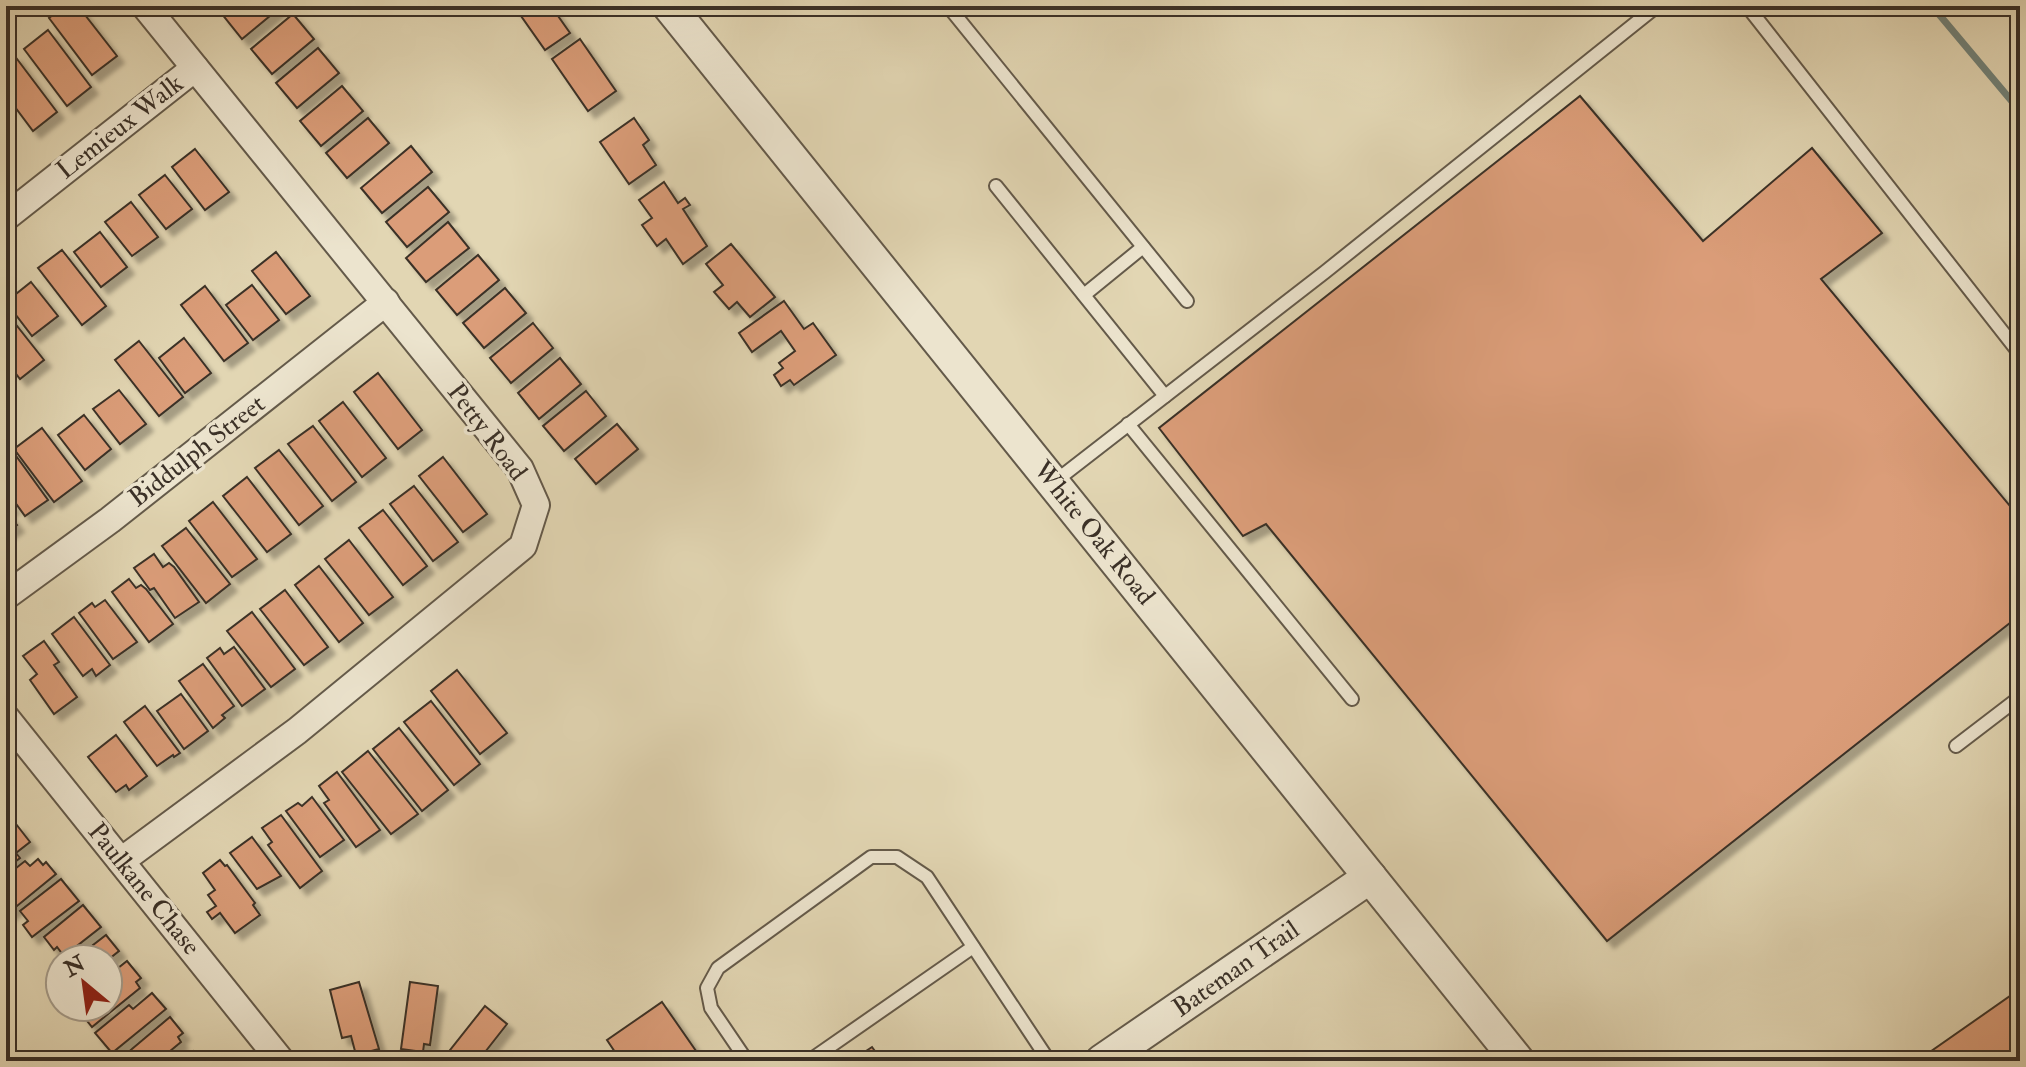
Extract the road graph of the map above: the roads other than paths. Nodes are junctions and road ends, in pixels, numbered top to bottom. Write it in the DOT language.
graph roads {
  1 [pos="145,6"];
  2 [pos="669,6"];
  3 [pos="948,6"];
  4 [pos="1657,6"];
  5 [pos="1747,6"];
  6 [pos="195,68"];
  7 [pos="996,186"];
  8 [pos="6,217"];
  9 [pos="1143,247"];
  10 [pos="1084,295"];
  11 [pos="1187,301"];
  12 [pos="386,302"];
  13 [pos="2020,354"];
  14 [pos="1165,396"];
  15 [pos="1128,424"];
  16 [pos="1053,483"];
  17 [pos="6,596"];
  18 [pos="2020,697"];
  19 [pos="1352,699"];
  20 [pos="6,718"];
  21 [pos="1956,746"];
  22 [pos="121,861"];
  23 [pos="1370,877"];
  24 [pos="973,947"];
  25 [pos="281,1061"];
  26 [pos="747,1061"];
  27 [pos="809,1061"];
  28 [pos="1049,1061"];
  29 [pos="1102,1061"];
  30 [pos="1518,1061"];
  1 -- 6 [label="street, Petty Road"];
  2 -- 16 [label="street, White Oak Road"];
  3 -- 9 [label="lane"];
  4 -- 14 [label="lane"];
  5 -- 13 [label="lane"];
  6 -- 8 [label="street, Lemieux Walk"];
  6 -- 12 [label="street, Petty Road"];
  7 -- 10 [label="lane"];
  9 -- 10 [label="lane"];
  9 -- 11 [label="lane"];
  10 -- 14 [label="lane"];
  12 -- 17 [label="street, Biddulph Street"];
  12 -- 22 [label="street, Petty Road"];
  14 -- 15 [label="lane"];
  15 -- 16 [label="lane"];
  15 -- 19 [label="lane"];
  16 -- 23 [label="street, White Oak Road"];
  18 -- 21 [label="lane"];
  20 -- 22 [label="street, Paulkane Chase"];
  22 -- 25 [label="street, Paulkane Chase"];
  23 -- 29 [label="street, Bateman Trail"];
  23 -- 30 [label="street, White Oak Road"];
  24 -- 26 [label="lane"];
  24 -- 27 [label="lane"];
  24 -- 28 [label="lane"];
}
